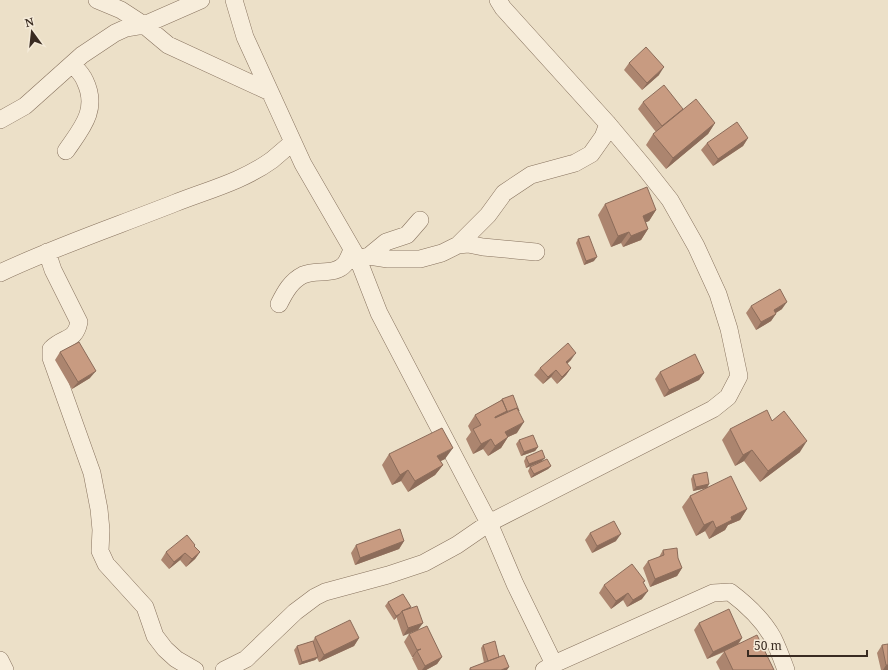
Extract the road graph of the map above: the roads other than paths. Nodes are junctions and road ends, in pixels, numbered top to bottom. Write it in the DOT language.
graph roads {
  1 [pos="97,0"];
  2 [pos="201,0"];
  3 [pos="234,0"];
  4 [pos="498,0"];
  5 [pos="144,25"];
  6 [pos="72,64"];
  7 [pos="270,92"];
  8 [pos="0,120"];
  9 [pos="608,124"];
  10 [pos="293,142"];
  11 [pos="66,151"];
  12 [pos="420,220"];
  13 [pos="458,245"];
  14 [pos="47,252"];
  15 [pos="536,252"];
  16 [pos="360,255"];
  17 [pos="0,273"];
  18 [pos="279,304"];
  19 [pos="489,523"];
  20 [pos="0,660"];
  21 [pos="549,667"];
  22 [pos="5,670"];
  23 [pos="195,670"];
  24 [pos="224,670"];
  25 [pos="786,670"];
  1 -- 5 [label="street"];
  2 -- 5 [label="street"];
  3 -- 7 [label="street"];
  4 -- 9 [label="street"];
  5 -- 6 [label="street"];
  5 -- 7 [label="street"];
  6 -- 8 [label="street"];
  6 -- 11 [label="street"];
  7 -- 10 [label="street"];
  9 -- 13 [label="street"];
  9 -- 19 [label="street"];
  10 -- 14 [label="street"];
  10 -- 16 [label="street"];
  12 -- 16 [label="street"];
  13 -- 15 [label="street"];
  13 -- 16 [label="street"];
  14 -- 17 [label="street"];
  14 -- 23 [label="street"];
  16 -- 18 [label="street"];
  16 -- 19 [label="street"];
  19 -- 21 [label="street"];
  19 -- 24 [label="street"];
  20 -- 22 [label="street"];
  21 -- 25 [label="street"];
}
